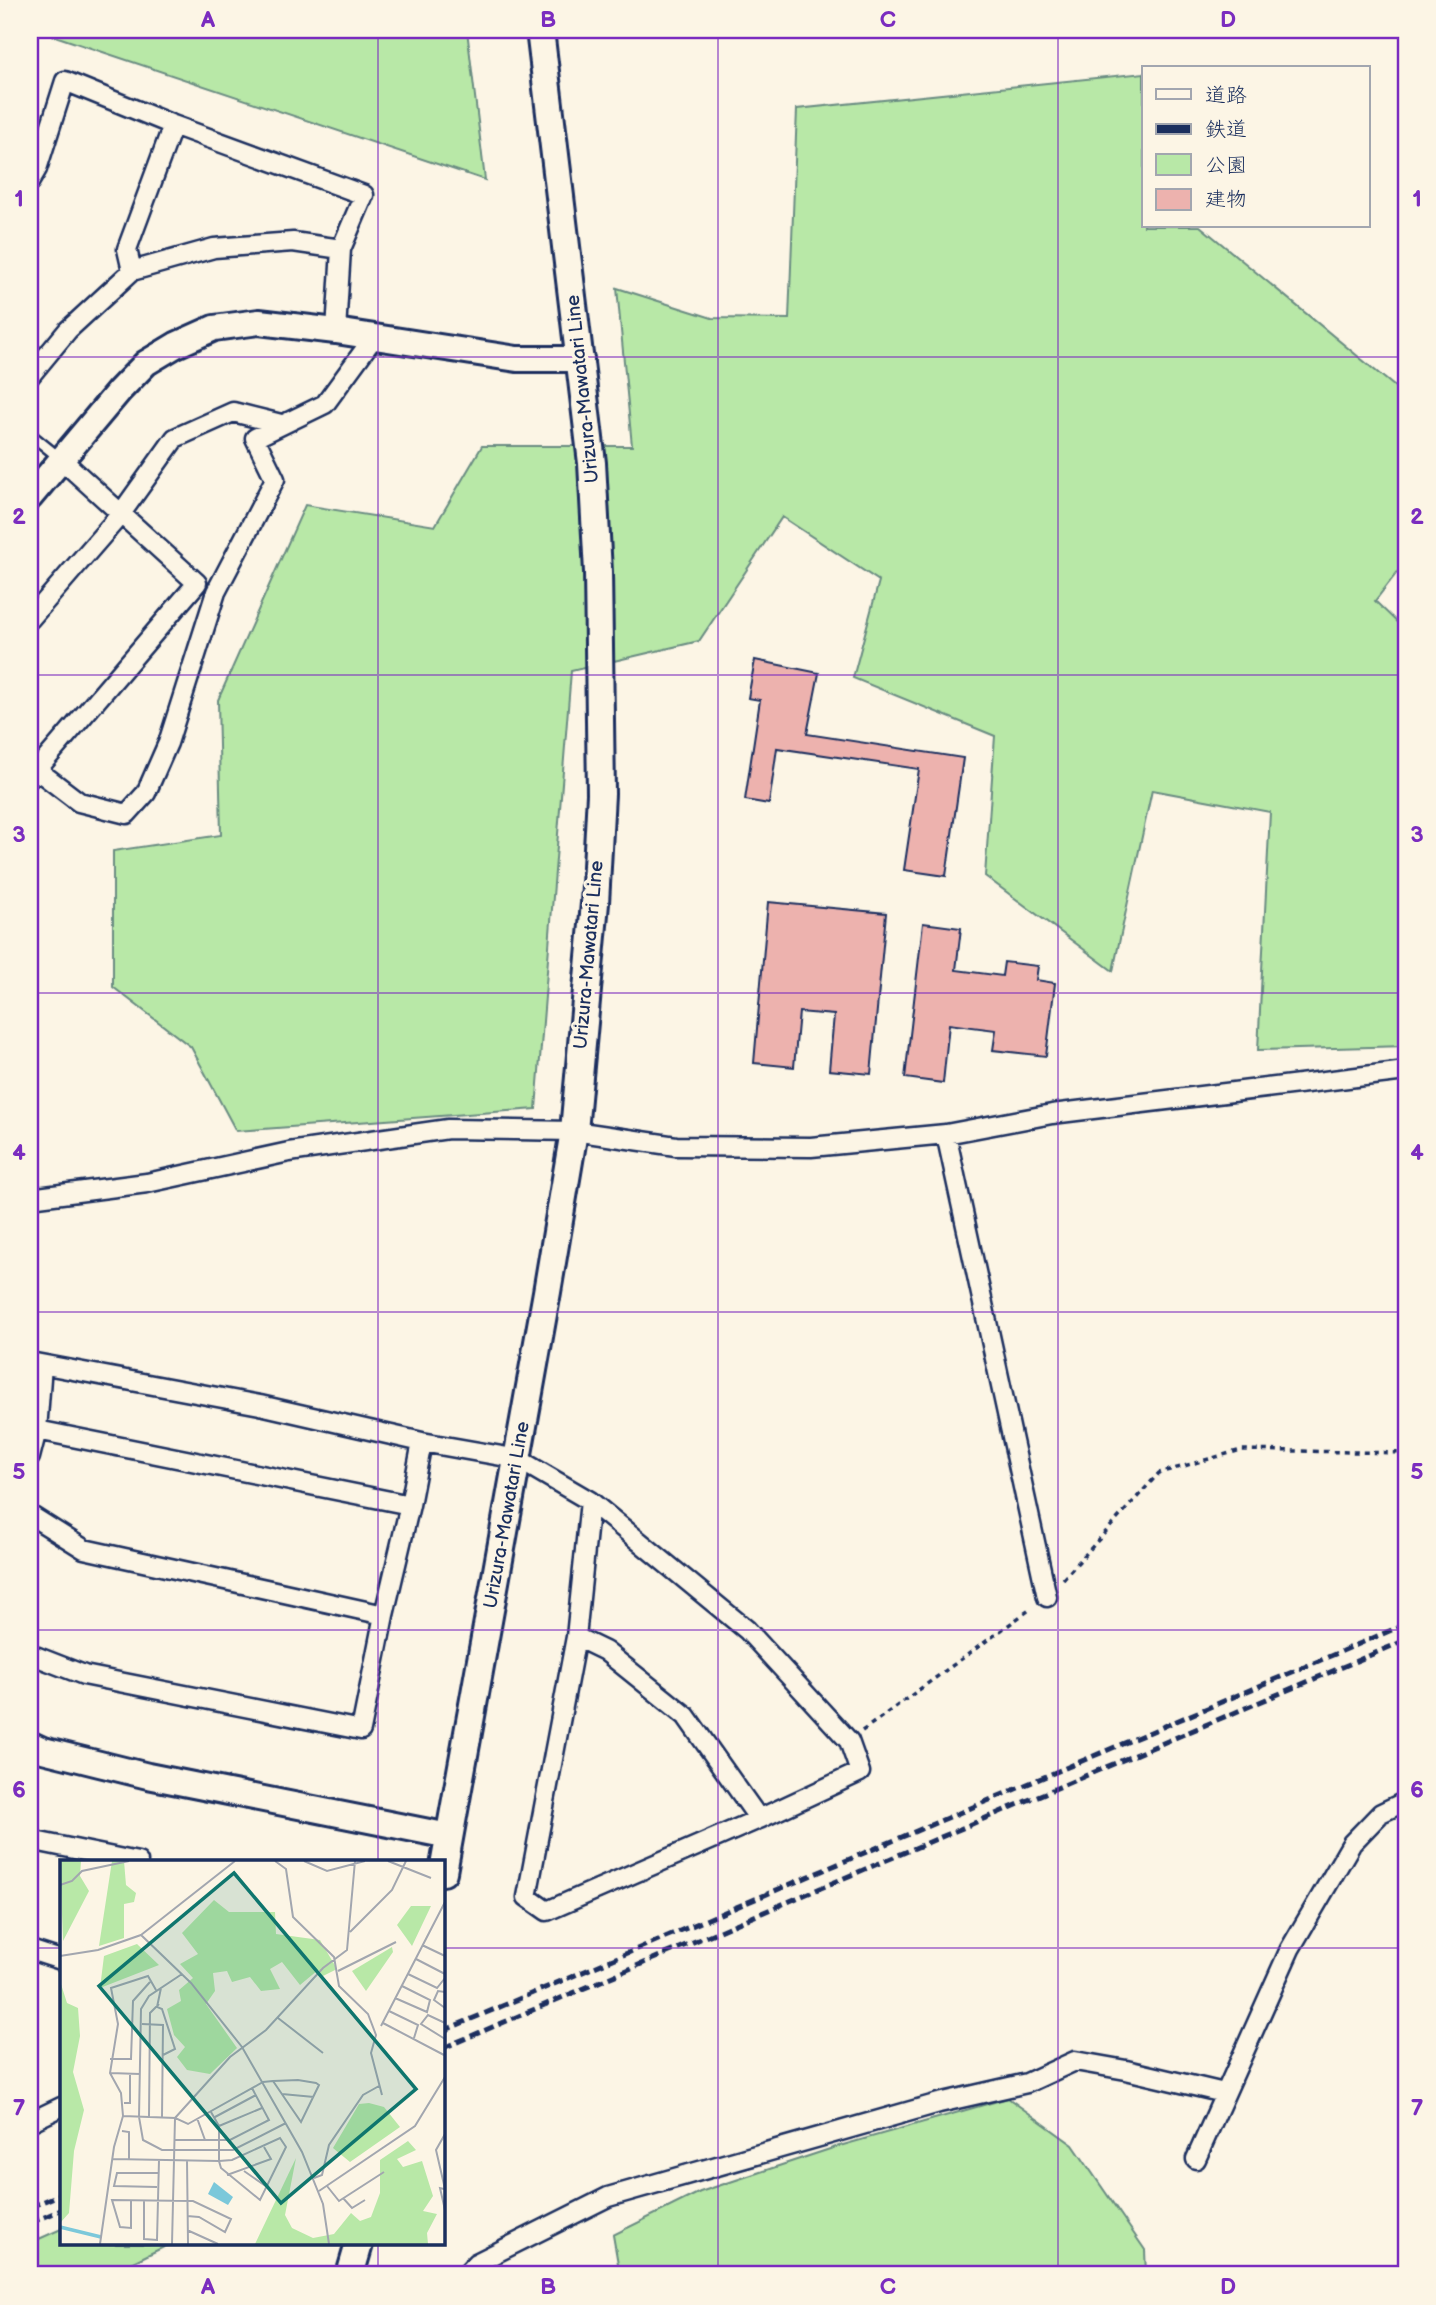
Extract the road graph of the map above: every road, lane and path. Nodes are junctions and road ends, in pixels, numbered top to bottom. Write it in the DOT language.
graph roads {
  1 [pos="540,30"];
  2 [pos="173,125"];
  3 [pos="30,181"];
  4 [pos="341,249"];
  5 [pos="132,271"];
  6 [pos="336,331"];
  7 [pos="374,337"];
  8 [pos="581,359"];
  9 [pos="30,376"];
  10 [pos="281,424"];
  11 [pos="30,434"];
  12 [pos="62,460"];
  13 [pos="30,497"];
  14 [pos="120,515"];
  15 [pos="30,619"];
  16 [pos="33,774"];
  17 [pos="1406,1071"];
  18 [pos="574,1131"];
  19 [pos="946,1134"];
  20 [pos="30,1198"];
  21 [pos="36,1364"];
  22 [pos="37,1430"];
  23 [pos="422,1442"];
  24 [pos="1406,1454"];
  25 [pos="30,1457"];
  26 [pos="518,1459"];
  27 [pos="590,1502"];
  28 [pos="410,1505"];
  29 [pos="30,1515"];
  30 [pos="1047,1597"];
  31 [pos="384,1615"];
  32 [pos="576,1637"];
  33 [pos="30,1654"];
  34 [pos="849,1741"];
  35 [pos="30,1744"];
  36 [pos="1406,1801"];
  37 [pos="759,1819"];
  38 [pos="449,1836"];
  39 [pos="30,1840"];
  40 [pos="128,1860"];
  41 [pos="444,1866"];
  42 [pos="30,1950"];
  43 [pos="60,1960"];
  44 [pos="1224,2093"];
  45 [pos="60,2107"];
  46 [pos="30,2122"];
  47 [pos="1196,2159"];
  48 [pos="358,2246"];
  49 [pos="350,2275"];
  50 [pos="465,2275"];
  1 -- 8 [label="main road, Urizura-Mawatari Line"];
  2 -- 3 [label="street"];
  2 -- 4 [label="street"];
  2 -- 5 [label="street"];
  4 -- 5 [label="street"];
  4 -- 6 [label="street"];
  5 -- 9 [label="street"];
  6 -- 7 [label="street"];
  6 -- 12 [label="street"];
  7 -- 8 [label="street"];
  7 -- 10 [label="street"];
  8 -- 18 [label="main road, Urizura-Mawatari Line"];
  10 -- 14 [label="street"];
  10 -- 16 [label="street"];
  11 -- 12 [label="lane"];
  12 -- 13 [label="street"];
  12 -- 14 [label="street"];
  14 -- 15 [label="street"];
  14 -- 16 [label="street"];
  17 -- 19 [label="street"];
  18 -- 19 [label="street"];
  18 -- 20 [label="street"];
  18 -- 26 [label="main road, Urizura-Mawatari Line"];
  19 -- 30 [label="street"];
  21 -- 22 [label="street"];
  21 -- 23 [label="street"];
  22 -- 25 [label="street"];
  22 -- 28 [label="street"];
  23 -- 26 [label="street"];
  23 -- 28 [label="street"];
  24 -- 30 [label="path"];
  26 -- 27 [label="street"];
  26 -- 38 [label="main road, Urizura-Mawatari Line"];
  27 -- 32 [label="street"];
  27 -- 34 [label="street"];
  28 -- 31 [label="street"];
  29 -- 31 [label="street"];
  30 -- 34 [label="path"];
  31 -- 33 [label="street"];
  32 -- 37 [label="street"];
  32 -- 37 [label="street"];
  34 -- 37 [label="street"];
  35 -- 38 [label="street"];
  36 -- 44 [label="street"];
  38 -- 41 [label="main road, Urizura-Mawatari Line"];
  39 -- 40 [label="street"];
  42 -- 43 [label="street"];
  44 -- 47 [label="street"];
  44 -- 50 [label="street"];
  45 -- 46 [label="street"];
  48 -- 49 [label="main road"];
}
